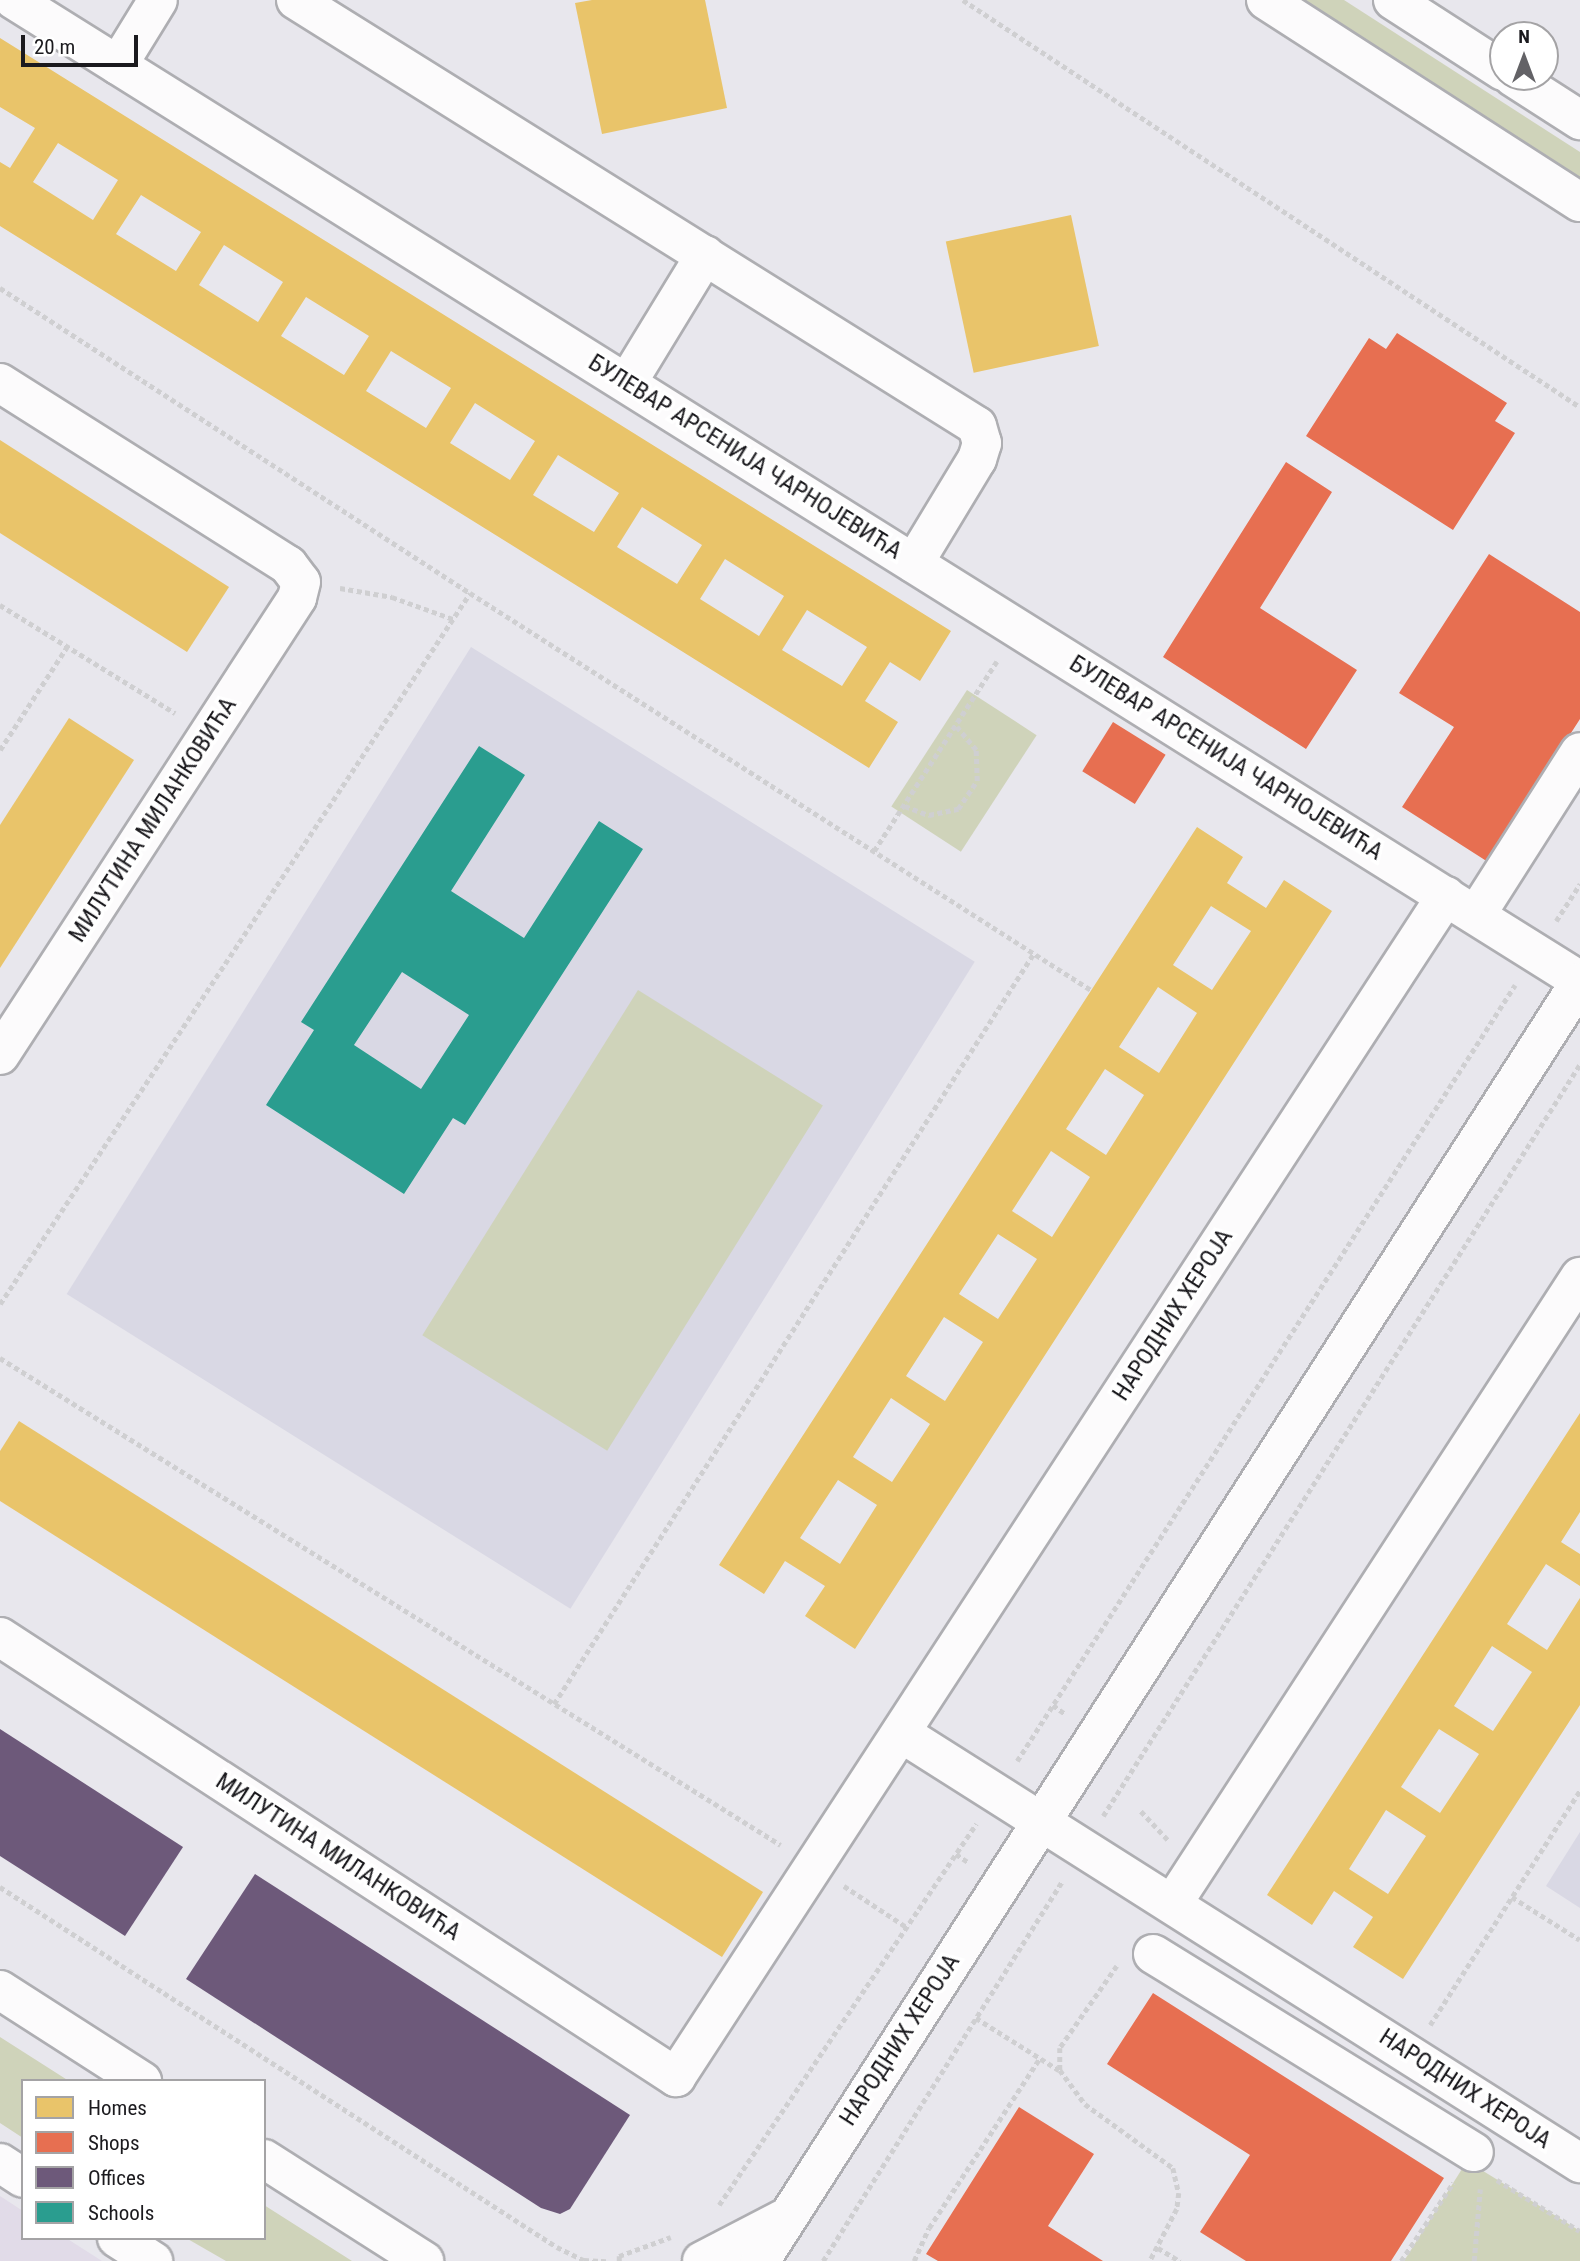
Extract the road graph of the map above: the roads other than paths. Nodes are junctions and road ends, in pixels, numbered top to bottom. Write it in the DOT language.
graph roads {
  1 [pos="14,0"];
  2 [pos="158,0"];
  3 [pos="296,0"];
  4 [pos="1266,0"];
  5 [pos="1393,0"];
  6 [pos="1489,62"];
  7 [pos="118,65"];
  8 [pos="1535,91"];
  9 [pos="1580,120"];
  10 [pos="1580,202"];
  11 [pos="705,254"];
  12 [pos="0,383"];
  13 [pos="627,383"];
  14 [pos="914,563"];
  15 [pos="1580,752"];
  16 [pos="1461,905"];
  17 [pos="1580,982"];
  18 [pos="0,1055"];
  19 [pos="1580,1278"];
  20 [pos="0,1637"];
  21 [pos="901,1733"];
  22 [pos="1042,1821"];
  23 [pos="1173,1903"];
  24 [pos="1153,1954"];
  25 [pos="1304,1986"];
  26 [pos="0,1990"];
  27 [pos="1275,2032"];
  28 [pos="676,2077"];
  29 [pos="139,2079"];
  30 [pos="266,2160"];
  31 [pos="0,2163"];
  32 [pos="1580,2163"];
  33 [pos="1482,2171"];
  34 [pos="21,2177"];
  35 [pos="787,2217"];
  36 [pos="120,2240"];
  37 [pos="692,2246"];
  38 [pos="153,2261"];
  39 [pos="424,2261"];
  40 [pos="760,2261"];
  41 [pos="782,2261"];
  1 -- 7 [label="main road, БУЛЕВАР АРСЕНИЈА ЧАРНОЈЕВИЋА"];
  2 -- 7 [label="main road"];
  3 -- 11 [label="main road"];
  4 -- 10 [label="main road"];
  5 -- 6 [label="main road"];
  7 -- 13 [label="main road, БУЛЕВАР АРСЕНИЈА ЧАРНОЈЕВИЋА"];
  8 -- 9 [label="main road"];
  11 -- 13 [label="main road"];
  11 -- 14 [label="main road"];
  12 -- 18 [label="main road, МИЛУТИНА МИЛАНКОВИЋА"];
  13 -- 14 [label="main road, БУЛЕВАР АРСЕНИЈА ЧАРНОЈЕВИЋА"];
  14 -- 16 [label="main road, БУЛЕВАР АРСЕНИЈА ЧАРНОЈЕВИЋА"];
  15 -- 16 [label="main road, НАРОДНИХ ХЕРОЈА"];
  16 -- 17 [label="main road, БУЛЕВАР АРСЕНИЈА ЧАРНОЈЕВИЋА"];
  16 -- 21 [label="main road, НАРОДНИХ ХЕРОЈА"];
  17 -- 22 [label="main road, НАРОДНИХ ХЕРОЈА"];
  19 -- 23 [label="main road"];
  20 -- 28 [label="main road, МИЛУТИНА МИЛАНКОВИЋА"];
  21 -- 22 [label="main road, НАРОДНИХ ХЕРОЈА"];
  21 -- 28 [label="main road, НАРОДНИХ ХЕРОЈА"];
  22 -- 23 [label="main road, НАРОДНИХ ХЕРОЈА"];
  22 -- 35 [label="main road, НАРОДНИХ ХЕРОЈА"];
  23 -- 25 [label="main road, НАРОДНИХ ХЕРОЈА"];
  24 -- 27 [label="main road"];
  25 -- 27 [label="main road"];
  25 -- 32 [label="main road, НАРОДНИХ ХЕРОЈА"];
  26 -- 29 [label="main road"];
  27 -- 33 [label="main road"];
  30 -- 39 [label="main road"];
  31 -- 34 [label="main road"];
  35 -- 37 [label="main road"];
  35 -- 40 [label="main road, НАРОДНИХ ХЕРОЈА"];
  35 -- 41 [label="main road"];
  36 -- 38 [label="main road"];
}
